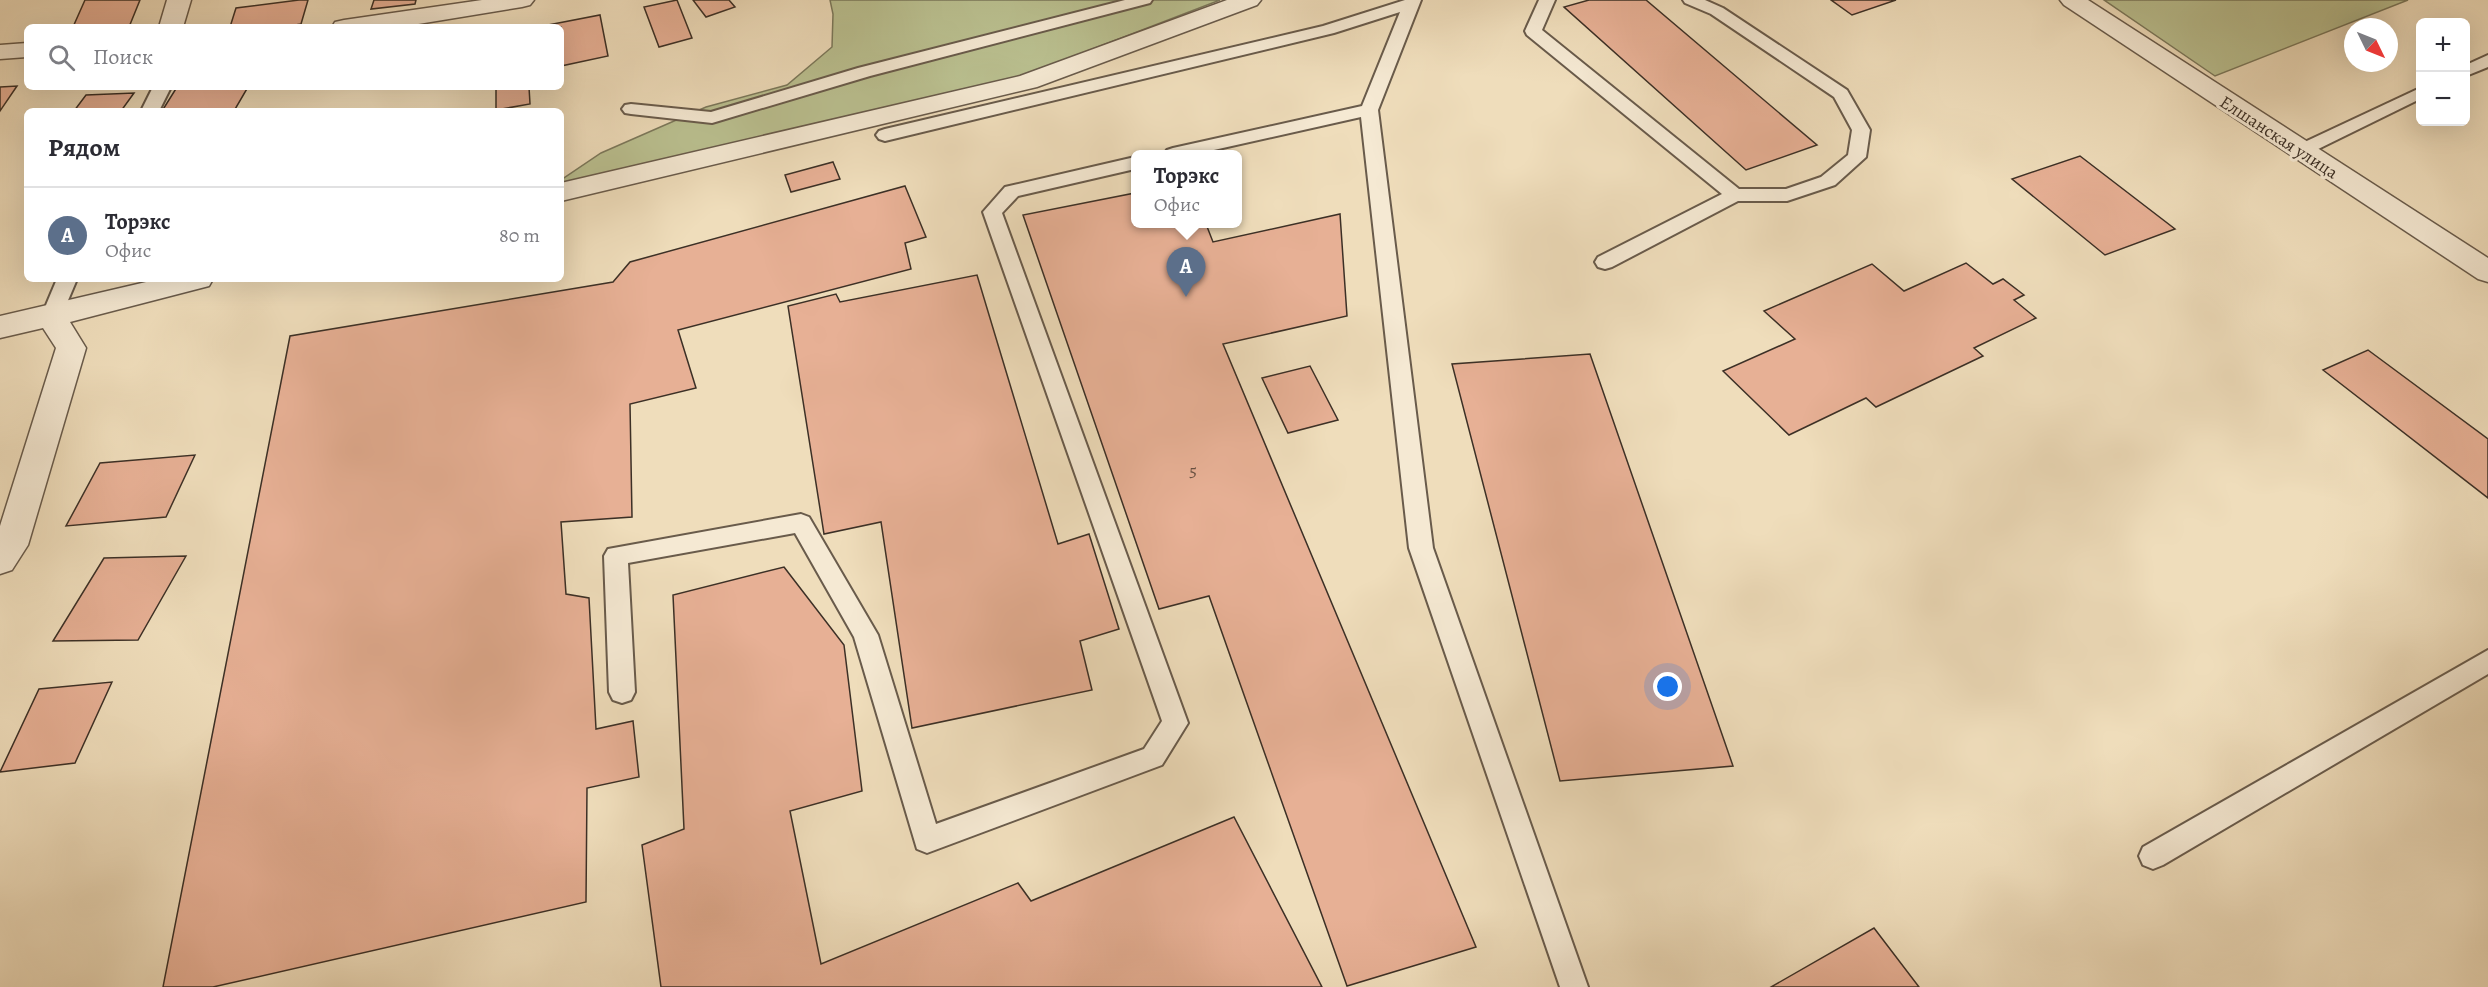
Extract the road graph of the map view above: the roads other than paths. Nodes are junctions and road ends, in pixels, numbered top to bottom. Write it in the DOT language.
graph roads {
  1 [pos="179,0"];
  2 [pos="522,0"];
  3 [pos="1144,0"];
  4 [pos="1249,0"];
  5 [pos="1547,0"];
  6 [pos="1691,0"];
  7 [pos="2072,0"];
  8 [pos="1412,1"];
  9 [pos="172,24"];
  10 [pos="367,24"];
  11 [pos="24,50"];
  12 [pos="0,52"];
  13 [pos="2488,60"];
  14 [pos="2470,69"];
  15 [pos="160,90"];
  16 [pos="2416,95"];
  17 [pos="152,108"];
  18 [pos="632,109"];
  19 [pos="1369,110"];
  20 [pos="885,135"];
  21 [pos="1191,150"];
  22 [pos="2300,151"];
  23 [pos="1131,164"];
  24 [pos="564,191"];
  25 [pos="1735,195"];
  26 [pos="1605,262"];
  27 [pos="2488,272"];
  28 [pos="66,282"];
  29 [pos="187,282"];
  30 [pos="51,317"];
  31 [pos="0,327"];
  32 [pos="0,560"];
  33 [pos="2488,661"];
  34 [pos="622,692"];
  35 [pos="2153,856"];
  36 [pos="1574,987"];
  1 -- 9 [label="street"];
  2 -- 10 [label="street"];
  3 -- 18 [label="lane"];
  4 -- 24 [label="street"];
  5 -- 25 [label="lane"];
  6 -- 25 [label="lane"];
  7 -- 22 [label="street, Елшанская улица"];
  8 -- 19 [label="lane"];
  8 -- 20 [label="lane"];
  11 -- 12 [label="street"];
  13 -- 14 [label="lane"];
  15 -- 17 [label="lane"];
  16 -- 22 [label="lane"];
  19 -- 21 [label="lane"];
  19 -- 36 [label="lane"];
  22 -- 27 [label="street, Елшанская улица"];
  23 -- 34 [label="lane"];
  25 -- 26 [label="lane"];
  28 -- 30 [label="lane"];
  29 -- 30 [label="street"];
  30 -- 31 [label="street"];
  30 -- 32 [label="street"];
  33 -- 35 [label="lane"];
}
